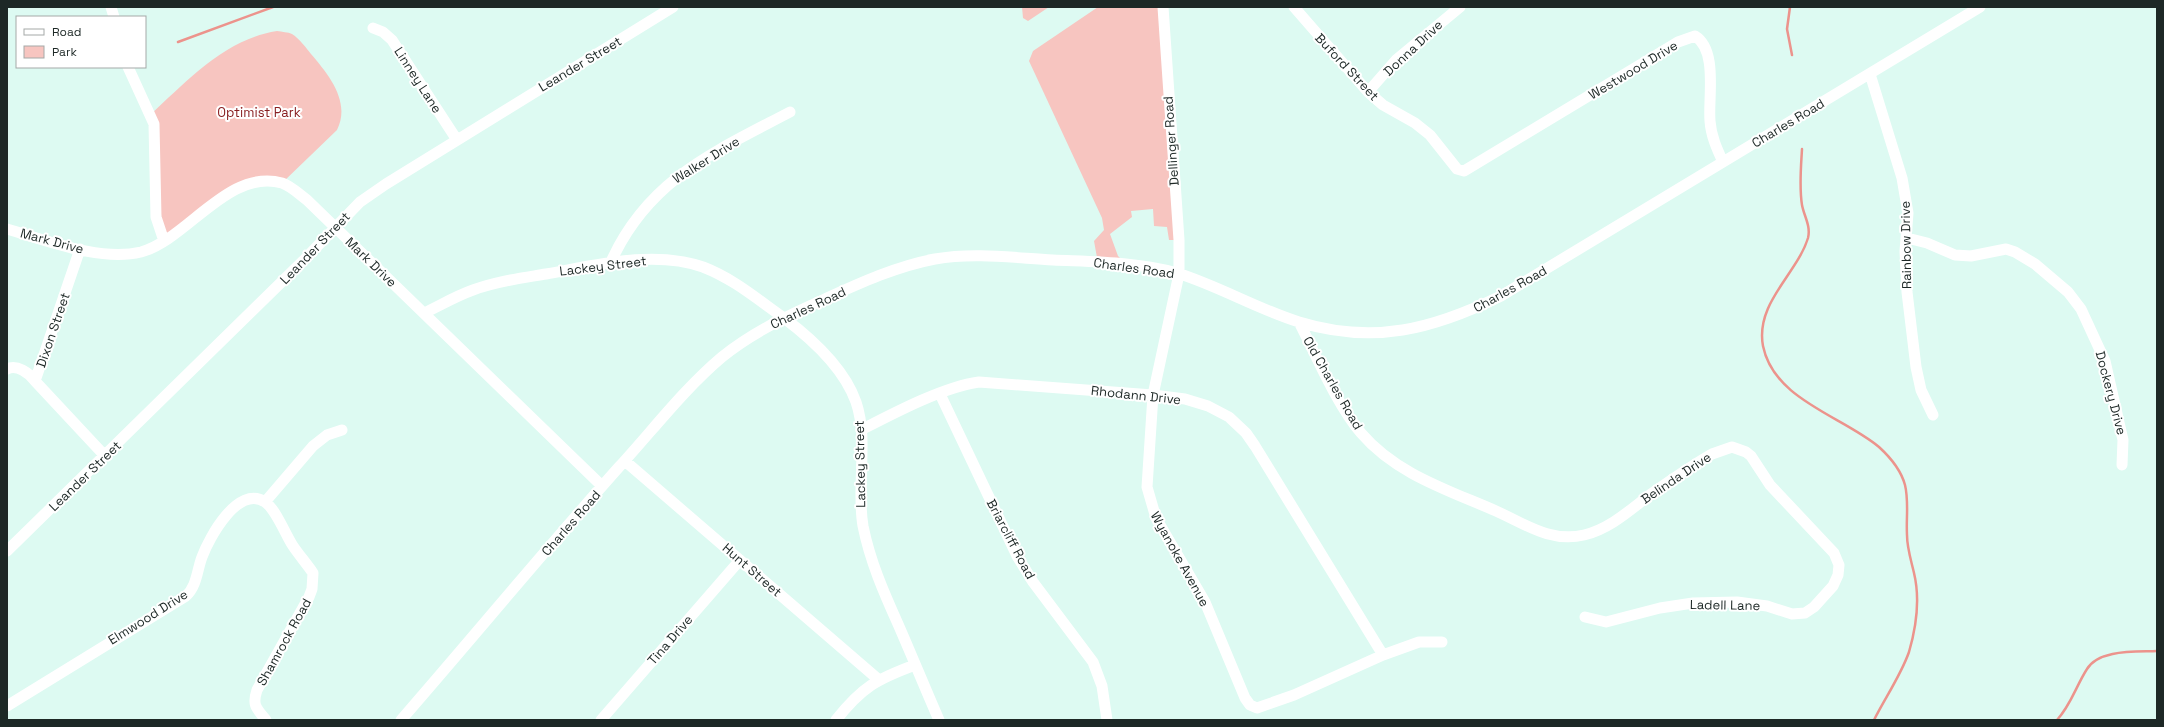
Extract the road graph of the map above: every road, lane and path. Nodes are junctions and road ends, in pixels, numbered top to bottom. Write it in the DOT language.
graph roads {
  1 [pos="672,7"];
  2 [pos="1163,7"];
  3 [pos="1294,7"];
  4 [pos="1460,7"];
  5 [pos="1980,7"];
  6 [pos="374,28"];
  7 [pos="128,68"];
  8 [pos="1870,74"];
  9 [pos="1368,92"];
  10 [pos="790,112"];
  11 [pos="457,140"];
  12 [pos="1723,162"];
  13 [pos="1457,169"];
  14 [pos="335,227"];
  15 [pos="7,229"];
  16 [pos="1907,238"];
  17 [pos="164,241"];
  18 [pos="80,249"];
  19 [pos="610,264"];
  20 [pos="1179,274"];
  21 [pos="424,313"];
  22 [pos="783,318"];
  23 [pos="1299,322"];
  24 [pos="7,369"];
  25 [pos="36,381"];
  26 [pos="940,394"];
  27 [pos="1153,395"];
  28 [pos="1933,415"];
  29 [pos="342,430"];
  30 [pos="861,430"];
  31 [pos="105,456"];
  32 [pos="625,461"];
  33 [pos="2122,465"];
  34 [pos="602,486"];
  35 [pos="265,502"];
  36 [pos="1496,511"];
  37 [pos="7,551"];
  38 [pos="740,560"];
  39 [pos="1839,564"];
  40 [pos="1584,617"];
  41 [pos="1442,642"];
  42 [pos="1383,655"];
  43 [pos="915,665"];
  44 [pos="878,680"];
  45 [pos="7,706"];
  46 [pos="266,720"];
  47 [pos="401,720"];
  48 [pos="601,720"];
  49 [pos="836,720"];
  50 [pos="939,720"];
  51 [pos="1107,720"];
  1 -- 11 [label="street, Leander Street"];
  2 -- 20 [label="street, Dellinger Road"];
  3 -- 9 [label="street, Buford Street"];
  4 -- 9 [label="street, Donna Drive"];
  5 -- 8 [label="street, Charles Road"];
  6 -- 11 [label="street, Linney Lane"];
  7 -- 17 [label="street"];
  8 -- 12 [label="street, Charles Road"];
  8 -- 16 [label="street, Rainbow Drive"];
  9 -- 13 [label="street, Buford Street"];
  10 -- 19 [label="street, Walker Drive"];
  11 -- 14 [label="street, Leander Street"];
  12 -- 13 [label="street, Westwood Drive"];
  12 -- 23 [label="street, Charles Road"];
  14 -- 17 [label="street, Mark Drive"];
  14 -- 21 [label="street, Mark Drive"];
  14 -- 31 [label="street, Leander Street"];
  15 -- 18 [label="street, Mark Drive"];
  16 -- 28 [label="street, Rainbow Drive"];
  16 -- 33 [label="street, Dockery Drive"];
  17 -- 18 [label="street, Mark Drive"];
  18 -- 25 [label="street, Dixon Street"];
  19 -- 21 [label="street, Lackey Street"];
  19 -- 22 [label="street, Lackey Street"];
  20 -- 22 [label="street, Charles Road"];
  20 -- 23 [label="street, Charles Road"];
  20 -- 27 [label="street, Wyanoke Avenue"];
  21 -- 34 [label="street, Mark Drive"];
  22 -- 30 [label="street, Lackey Street"];
  22 -- 32 [label="street, Charles Road"];
  23 -- 36 [label="street, Old Charles Road"];
  24 -- 25 [label="street"];
  25 -- 31 [label="street, Dixon Street"];
  26 -- 27 [label="street, Rhodann Drive"];
  26 -- 30 [label="street, Rhodann Drive"];
  26 -- 51 [label="street, Briarcliff Road"];
  27 -- 42 [label="street, Rhodann Drive"];
  27 -- 42 [label="street, Wyanoke Avenue"];
  29 -- 35 [label="street"];
  30 -- 43 [label="street, Lackey Street"];
  31 -- 37 [label="street, Leander Street"];
  32 -- 34 [label="street, Charles Road"];
  32 -- 38 [label="street, Hunt Street"];
  34 -- 47 [label="street, Charles Road"];
  35 -- 45 [label="street, Elmwood Drive"];
  35 -- 46 [label="street, Shamrock Road"];
  36 -- 39 [label="street, Belinda Drive"];
  38 -- 44 [label="street, Hunt Street"];
  38 -- 48 [label="street, Tina Drive"];
  39 -- 40 [label="street, Ladell Lane"];
  41 -- 42 [label="street, Wyanoke Avenue"];
  43 -- 44 [label="street"];
  43 -- 50 [label="street, Lackey Street"];
  44 -- 49 [label="street"];
}
